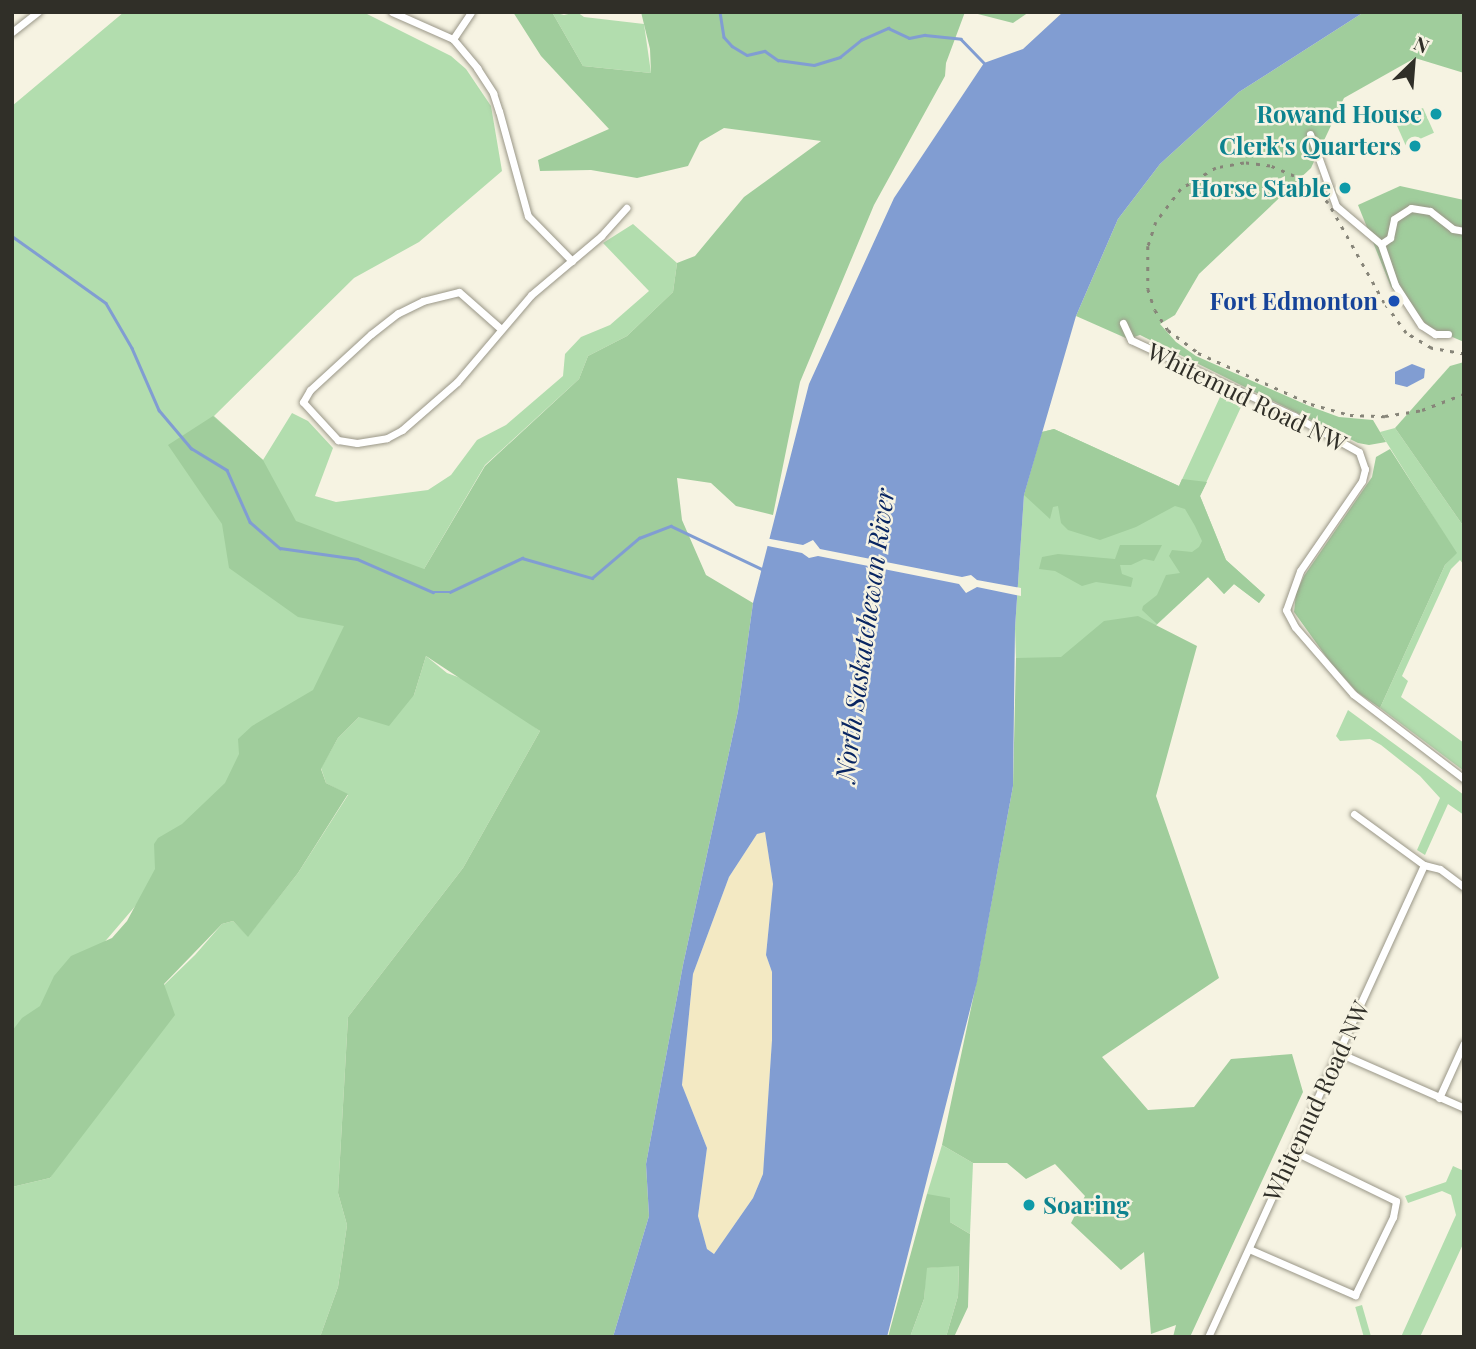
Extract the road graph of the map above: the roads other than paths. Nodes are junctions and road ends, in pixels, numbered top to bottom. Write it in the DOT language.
graph roads {
  1 [pos="38,12"];
  2 [pos="392,12"];
  3 [pos="471,12"];
  4 [pos="12,32"];
  5 [pos="453,39"];
  6 [pos="1310,134"];
  7 [pos="626,208"];
  8 [pos="1464,231"];
  9 [pos="1381,244"];
  10 [pos="572,261"];
  11 [pos="1123,323"];
  12 [pos="502,329"];
  13 [pos="1448,334"];
  14 [pos="1464,779"];
  15 [pos="1354,814"];
  16 [pos="1424,865"];
  17 [pos="1464,887"];
  18 [pos="1464,1043"];
  19 [pos="1339,1053"];
  20 [pos="1439,1098"];
  21 [pos="1464,1108"];
  22 [pos="1293,1151"];
  23 [pos="1249,1249"];
  24 [pos="1208,1337"];
  1 -- 4 [label="street"];
  2 -- 5 [label="street"];
  3 -- 5 [label="street"];
  5 -- 10 [label="street"];
  6 -- 9 [label="street"];
  7 -- 10 [label="street"];
  8 -- 9 [label="street"];
  9 -- 13 [label="street"];
  10 -- 12 [label="street"];
  11 -- 14 [label="street, Whitemud Road NW"];
  12 -- 12 [label="street"];
  15 -- 16 [label="street"];
  16 -- 17 [label="street"];
  16 -- 19 [label="street, Whitemud Road NW"];
  18 -- 20 [label="street"];
  19 -- 20 [label="street"];
  19 -- 22 [label="street, Whitemud Road NW"];
  20 -- 21 [label="street"];
  22 -- 23 [label="street, Whitemud Road NW"];
  22 -- 23 [label="street"];
  23 -- 24 [label="street, Whitemud Road NW"];
}
